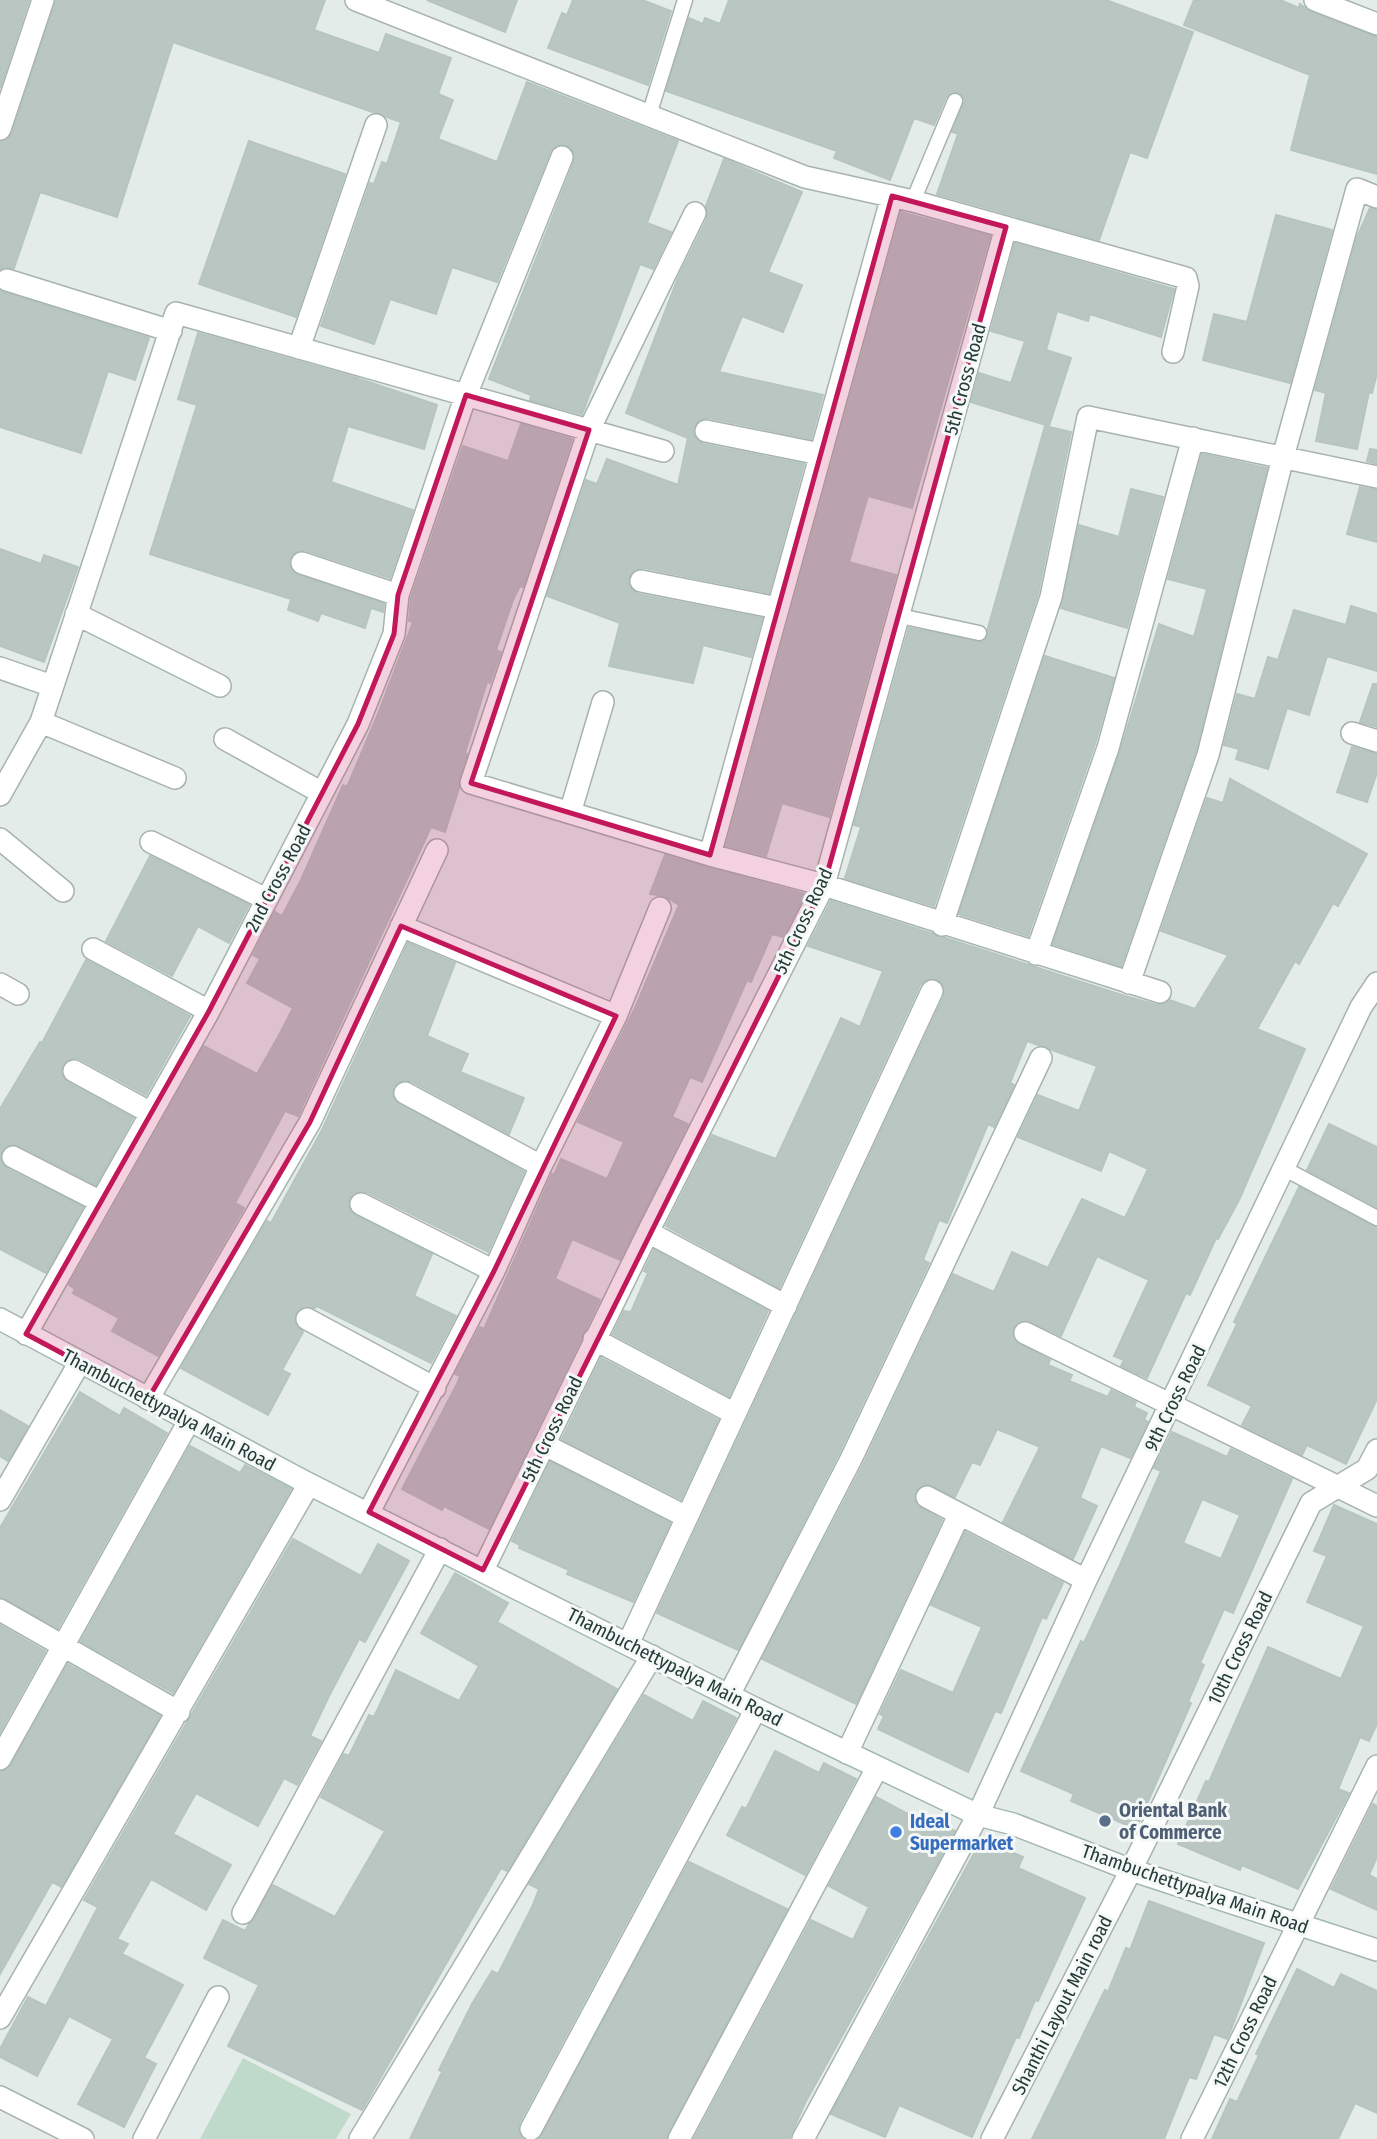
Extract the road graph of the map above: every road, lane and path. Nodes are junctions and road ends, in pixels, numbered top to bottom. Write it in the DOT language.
graph roads {
  1 [pos="43,0"];
  2 [pos="356,0"];
  3 [pos="685,0"];
  4 [pos="1315,0"];
  5 [pos="1377,24"];
  6 [pos="956,101"];
  7 [pos="649,115"];
  8 [pos="376,125"];
  9 [pos="0,129"];
  10 [pos="562,157"];
  11 [pos="892,197"];
  12 [pos="1377,197"];
  13 [pos="914,201"];
  14 [pos="695,214"];
  15 [pos="1006,228"];
  16 [pos="7,280"];
  17 [pos="171,331"];
  18 [pos="299,348"];
  19 [pos="1173,352"];
  20 [pos="466,395"];
  21 [pos="589,430"];
  22 [pos="706,431"];
  23 [pos="1193,439"];
  24 [pos="663,452"];
  25 [pos="820,454"];
  26 [pos="1283,457"];
  27 [pos="1377,477"];
  28 [pos="302,563"];
  29 [pos="641,581"];
  30 [pos="398,596"];
  31 [pos="778,608"];
  32 [pos="76,614"];
  33 [pos="900,616"];
  34 [pos="979,633"];
  35 [pos="0,668"];
  36 [pos="52,686"];
  37 [pos="220,687"];
  38 [pos="603,702"];
  39 [pos="41,722"];
  40 [pos="1352,733"];
  41 [pos="225,739"];
  42 [pos="1377,741"];
  43 [pos="175,778"];
  44 [pos="323,793"];
  45 [pos="0,795"];
  46 [pos="570,813"];
  47 [pos="0,839"];
  48 [pos="151,842"];
  49 [pos="437,850"];
  50 [pos="710,855"];
  51 [pos="824,885"];
  52 [pos="64,891"];
  53 [pos="267,899"];
  54 [pos="660,908"];
  55 [pos="942,925"];
  56 [pos="401,926"];
  57 [pos="93,948"];
  58 [pos="1036,954"];
  59 [pos="1129,983"];
  60 [pos="1377,983"];
  61 [pos="933,991"];
  62 [pos="1160,992"];
  63 [pos="209,1011"];
  64 [pos="616,1016"];
  65 [pos="1041,1058"];
  66 [pos="74,1071"];
  67 [pos="405,1093"];
  68 [pos="151,1113"];
  69 [pos="13,1157"];
  70 [pos="541,1166"];
  71 [pos="1285,1169"];
  72 [pos="99,1201"];
  73 [pos="361,1205"];
  74 [pos="1377,1217"];
  75 [pos="648,1232"];
  76 [pos="494,1271"];
  77 [pos="786,1306"];
  78 [pos="307,1319"];
  79 [pos="0,1320"];
  80 [pos="1025,1333"];
  81 [pos="26,1334"];
  82 [pos="594,1339"];
  83 [pos="80,1363"];
  84 [pos="435,1388"];
  85 [pos="148,1399"];
  86 [pos="1172,1404"];
  87 [pos="735,1414"];
  88 [pos="189,1420"];
  89 [pos="545,1445"];
  90 [pos="1377,1450"];
  91 [pos="309,1484"];
  92 [pos="1336,1488"];
  93 [pos="926,1497"];
  94 [pos="0,1500"];
  95 [pos="1377,1506"];
  96 [pos="369,1511"];
  97 [pos="960,1515"];
  98 [pos="687,1517"];
  99 [pos="440,1549"];
  100 [pos="483,1570"];
  101 [pos="1086,1580"];
  102 [pos="0,1610"];
  103 [pos="628,1644"];
  104 [pos="64,1646"];
  105 [pos="652,1656"];
  106 [pos="729,1695"];
  107 [pos="756,1709"];
  108 [pos="179,1712"];
  109 [pos="846,1753"];
  110 [pos="0,1759"];
  111 [pos="1377,1766"];
  112 [pos="877,1768"];
  113 [pos="978,1815"];
  114 [pos="1131,1870"];
  115 [pos="243,1913"];
  116 [pos="1298,1924"];
  117 [pos="1377,1950"];
  118 [pos="218,1997"];
  119 [pos="0,2018"];
  120 [pos="0,2097"];
  121 [pos="531,2129"];
  122 [pos="83,2139"];
  123 [pos="144,2139"];
  124 [pos="360,2139"];
  125 [pos="680,2139"];
  126 [pos="803,2139"];
  127 [pos="992,2139"];
  128 [pos="1192,2139"];
  1 -- 9 [label="street"];
  2 -- 7 [label="street"];
  3 -- 7 [label="lane"];
  4 -- 5 [label="street"];
  6 -- 13 [label="lane"];
  7 -- 11 [label="street"];
  8 -- 18 [label="street"];
  10 -- 20 [label="street, 2nd Cross Road"];
  11 -- 13 [label="street"];
  11 -- 25 [label="street"];
  12 -- 26 [label="street"];
  13 -- 15 [label="street"];
  14 -- 21 [label="street"];
  15 -- 19 [label="street"];
  15 -- 33 [label="street, 5th Cross Road"];
  16 -- 17 [label="street"];
  17 -- 18 [label="street"];
  17 -- 32 [label="street"];
  18 -- 20 [label="street"];
  20 -- 21 [label="street"];
  20 -- 30 [label="street, 2nd Cross Road"];
  21 -- 24 [label="street"];
  21 -- 46 [label="street"];
  22 -- 25 [label="street"];
  23 -- 26 [label="street"];
  23 -- 55 [label="street"];
  23 -- 58 [label="street"];
  25 -- 31 [label="street"];
  26 -- 27 [label="street"];
  26 -- 59 [label="street"];
  28 -- 30 [label="street"];
  29 -- 31 [label="street"];
  30 -- 44 [label="street, 2nd Cross Road"];
  31 -- 50 [label="street"];
  32 -- 36 [label="street"];
  32 -- 37 [label="street"];
  33 -- 34 [label="lane"];
  33 -- 51 [label="street, 5th Cross Road"];
  35 -- 36 [label="street"];
  36 -- 39 [label="street"];
  38 -- 46 [label="street"];
  39 -- 43 [label="street"];
  39 -- 45 [label="street"];
  40 -- 42 [label="street"];
  41 -- 44 [label="street"];
  44 -- 53 [label="street, 2nd Cross Road"];
  46 -- 50 [label="street"];
  47 -- 52 [label="street"];
  48 -- 53 [label="street"];
  49 -- 56 [label="street"];
  50 -- 51 [label="street"];
  51 -- 55 [label="street"];
  51 -- 75 [label="street, 5th Cross Road"];
  53 -- 63 [label="street, 2nd Cross Road"];
  54 -- 64 [label="street"];
  55 -- 58 [label="street"];
  56 -- 64 [label="street"];
  56 -- 85 [label="street"];
  57 -- 63 [label="street"];
  58 -- 59 [label="street"];
  59 -- 62 [label="street"];
  60 -- 71 [label="street, 9th Cross Road"];
  61 -- 77 [label="street"];
  63 -- 68 [label="street, 2nd Cross Road"];
  64 -- 70 [label="street"];
  65 -- 106 [label="street"];
  66 -- 68 [label="street"];
  67 -- 70 [label="street"];
  68 -- 72 [label="street, 2nd Cross Road"];
  69 -- 72 [label="street"];
  70 -- 76 [label="street"];
  71 -- 74 [label="lane"];
  71 -- 86 [label="street, 9th Cross Road"];
  72 -- 81 [label="street, 2nd Cross Road"];
  73 -- 76 [label="street"];
  75 -- 77 [label="street"];
  75 -- 82 [label="street, 5th Cross Road"];
  76 -- 84 [label="street"];
  77 -- 87 [label="street"];
  78 -- 84 [label="street"];
  79 -- 81 [label="street, Thambuchettypalya Main Road"];
  80 -- 86 [label="street"];
  81 -- 83 [label="street, Thambuchettypalya Main Road"];
  82 -- 87 [label="street"];
  82 -- 89 [label="street, 5th Cross Road"];
  83 -- 85 [label="street, Thambuchettypalya Main Road"];
  83 -- 94 [label="street"];
  84 -- 96 [label="street"];
  85 -- 88 [label="street, Thambuchettypalya Main Road"];
  86 -- 92 [label="street"];
  86 -- 101 [label="street, 9th Cross Road"];
  87 -- 98 [label="street"];
  88 -- 91 [label="street, Thambuchettypalya Main Road"];
  88 -- 104 [label="street"];
  89 -- 98 [label="street"];
  89 -- 100 [label="street, 5th Cross Road"];
  90 -- 92 [label="street, 10th Cross Road"];
  91 -- 96 [label="street, Thambuchettypalya Main Road"];
  91 -- 108 [label="street"];
  92 -- 95 [label="street"];
  92 -- 114 [label="street, 10th Cross Road"];
  93 -- 97 [label="street"];
  96 -- 99 [label="street, Thambuchettypalya Main Road"];
  97 -- 101 [label="street"];
  97 -- 109 [label="street"];
  98 -- 103 [label="street"];
  99 -- 100 [label="street, Thambuchettypalya Main Road"];
  99 -- 115 [label="street"];
  100 -- 103 [label="street, Thambuchettypalya Main Road"];
  101 -- 113 [label="street, 9th Cross Road"];
  102 -- 104 [label="street"];
  103 -- 105 [label="street, Thambuchettypalya Main Road"];
  104 -- 108 [label="street"];
  104 -- 110 [label="street"];
  105 -- 106 [label="street, Thambuchettypalya Main Road"];
  105 -- 124 [label="street"];
  106 -- 107 [label="street, Thambuchettypalya Main Road"];
  107 -- 109 [label="street, Thambuchettypalya Main Road"];
  107 -- 121 [label="street"];
  108 -- 119 [label="street"];
  109 -- 112 [label="street, Thambuchettypalya Main Road"];
  111 -- 116 [label="street, 12th Cross Road"];
  112 -- 113 [label="street, Thambuchettypalya Main Road"];
  112 -- 125 [label="street"];
  113 -- 114 [label="street, Thambuchettypalya Main Road"];
  113 -- 126 [label="street, 9th Cross Road"];
  114 -- 116 [label="street, Thambuchettypalya Main Road"];
  114 -- 127 [label="street, Shanthi Layout Main road"];
  116 -- 117 [label="street, Thambuchettypalya Main Road"];
  116 -- 128 [label="street, 12th Cross Road"];
  118 -- 123 [label="street"];
  120 -- 122 [label="street"];
}
